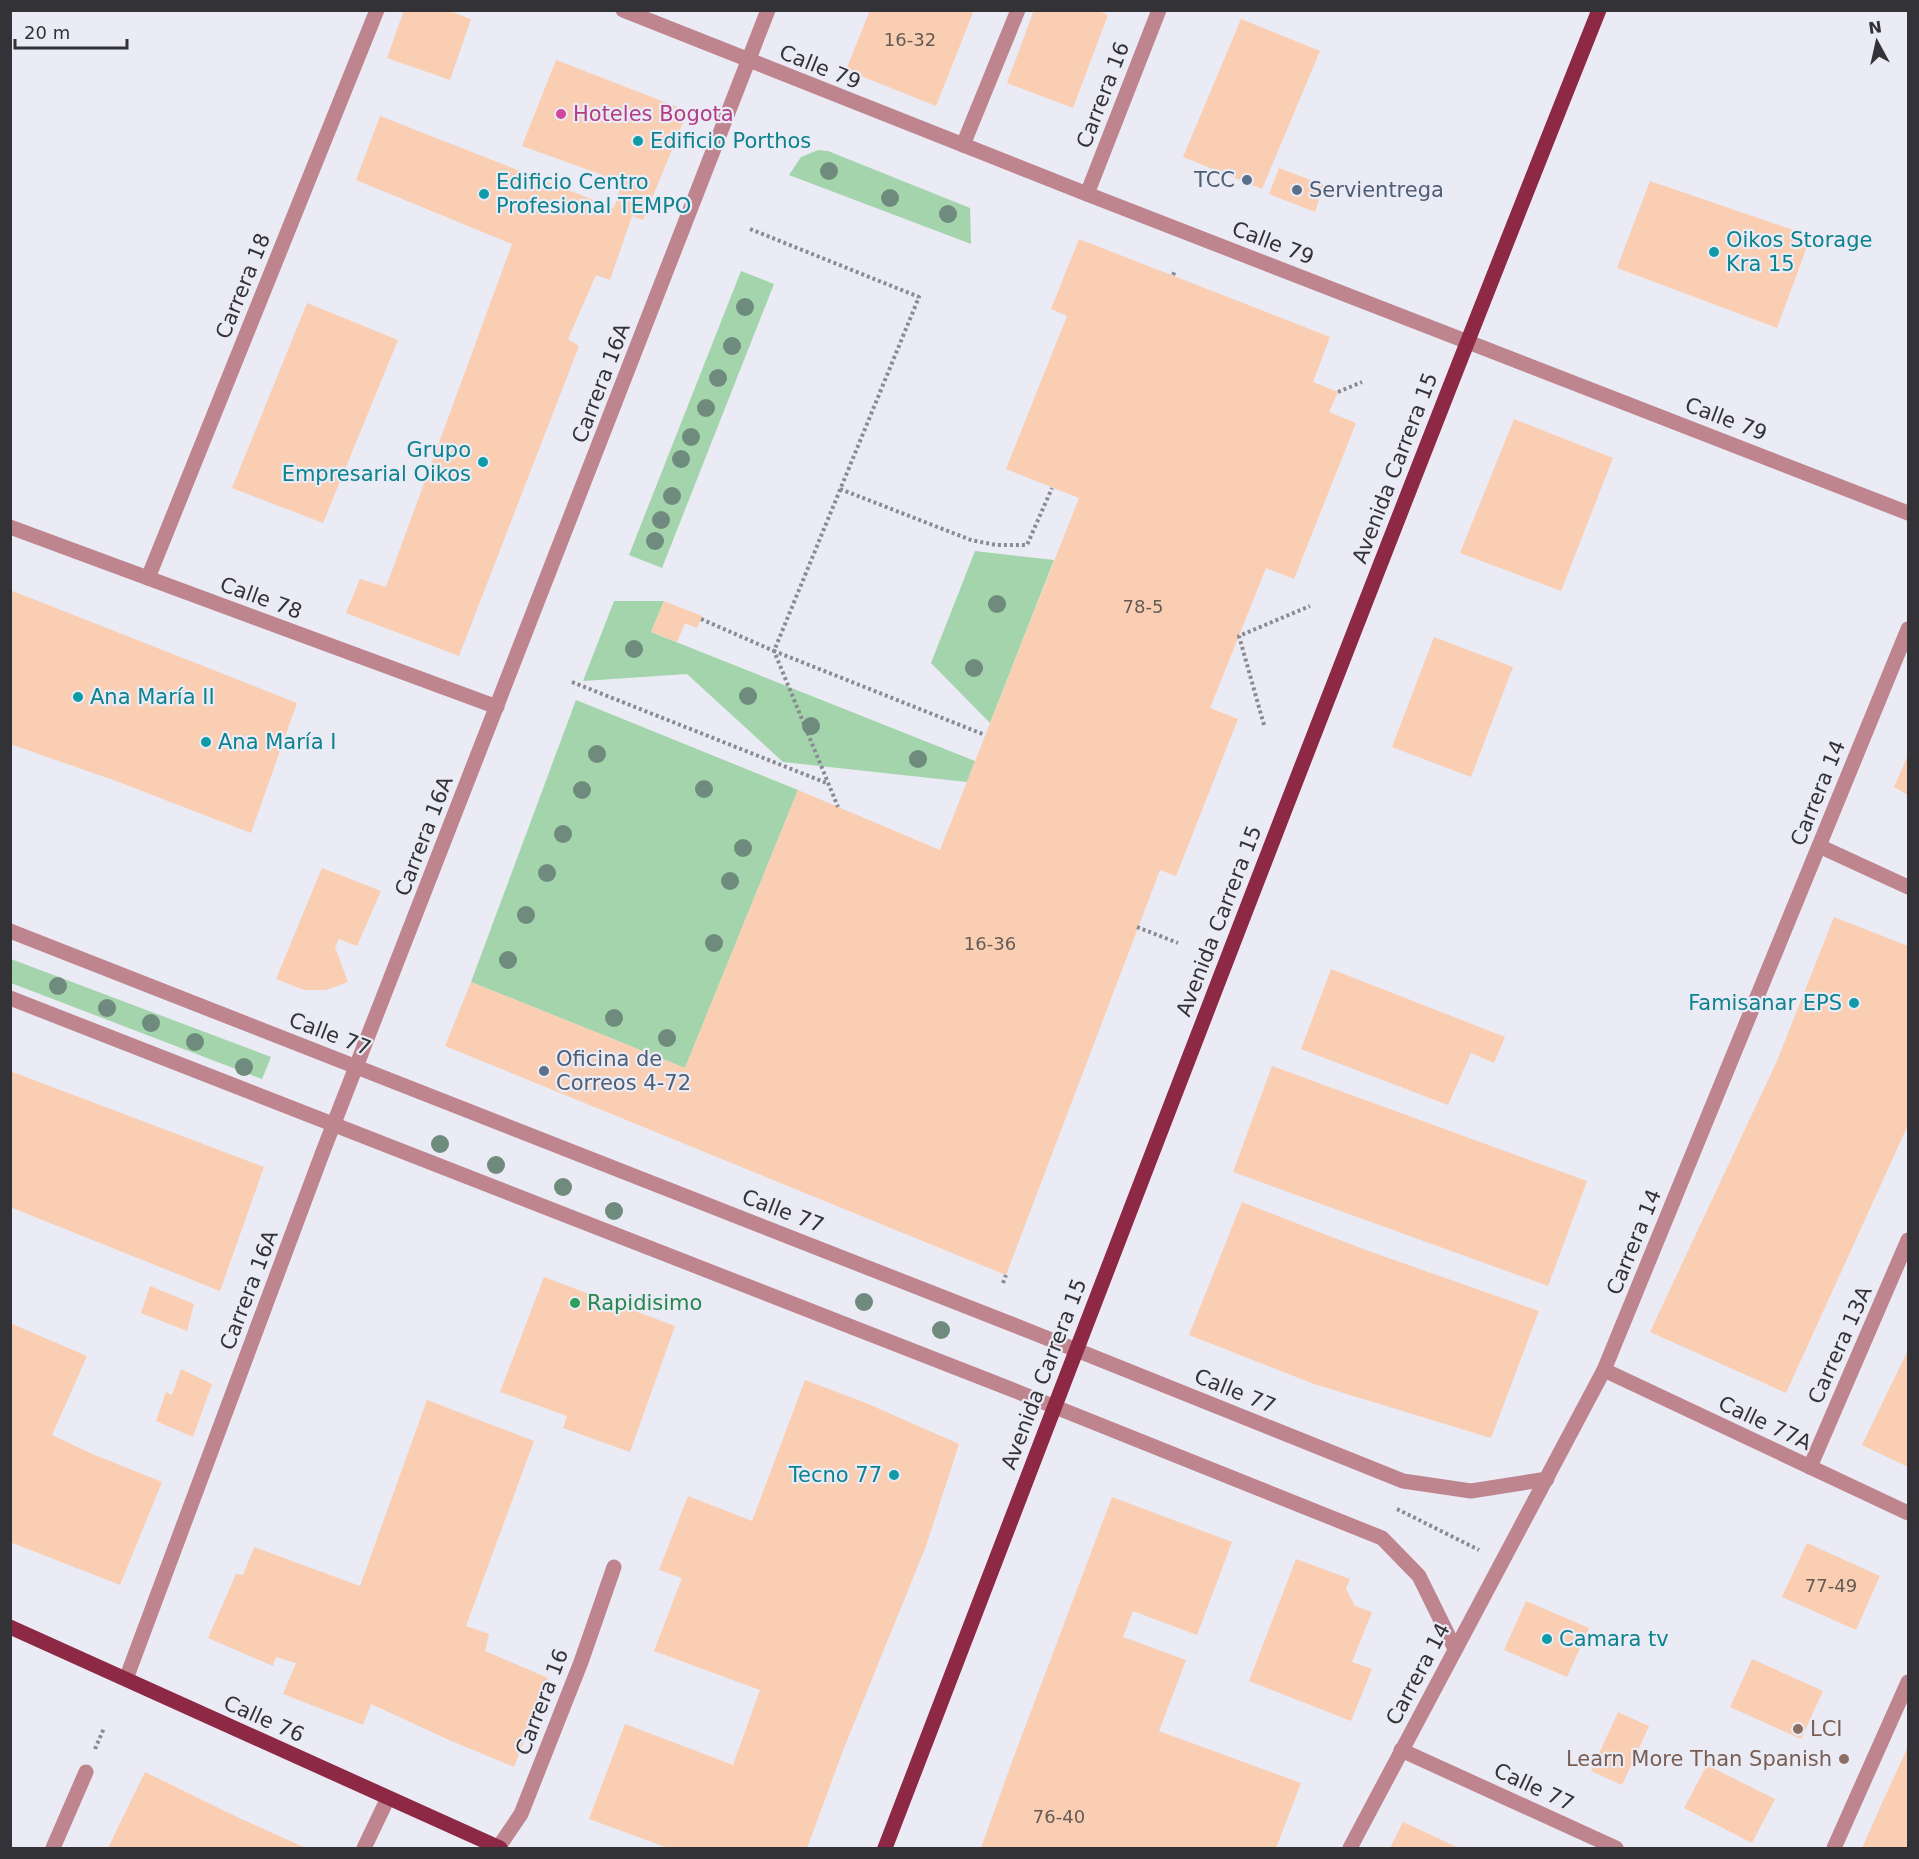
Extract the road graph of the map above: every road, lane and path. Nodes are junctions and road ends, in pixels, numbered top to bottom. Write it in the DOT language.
graph roads {
  1 [pos="377,10"];
  2 [pos="623,10"];
  3 [pos="768,10"];
  4 [pos="1018,10"];
  5 [pos="1159,10"];
  6 [pos="1599,10"];
  7 [pos="749,61"];
  8 [pos="963,145"];
  9 [pos="1087,194"];
  10 [pos="750,229"];
  11 [pos="1467,340"];
  12 [pos="1362,382"];
  13 [pos="1338,392"];
  14 [pos="1052,488"];
  15 [pos="840,489"];
  16 [pos="1908,513"];
  17 [pos="10,527"];
  18 [pos="148,578"];
  19 [pos="1310,606"];
  20 [pos="701,619"];
  21 [pos="1908,629"];
  22 [pos="774,651"];
  23 [pos="572,682"];
  24 [pos="497,707"];
  25 [pos="1264,724"];
  26 [pos="985,735"];
  27 [pos="829,784"];
  28 [pos="838,807"];
  29 [pos="1819,846"];
  30 [pos="1908,887"];
  31 [pos="1137,927"];
  32 [pos="10,931"];
  33 [pos="1178,943"];
  34 [pos="10,998"];
  35 [pos="356,1067"];
  36 [pos="334,1124"];
  37 [pos="1908,1240"];
  38 [pos="1006,1275"];
  39 [pos="1003,1283"];
  40 [pos="1076,1349"];
  41 [pos="1604,1370"];
  42 [pos="1055,1407"];
  43 [pos="1810,1467"];
  44 [pos="1547,1479"];
  45 [pos="1390,1506"];
  46 [pos="1908,1513"];
  47 [pos="1487,1554"];
  48 [pos="614,1567"];
  49 [pos="10,1627"];
  50 [pos="1455,1649"];
  51 [pos="126,1679"];
  52 [pos="1908,1682"];
  53 [pos="1401,1750"];
  54 [pos="86,1772"];
  55 [pos="388,1798"];
  56 [pos="53,1848"];
  57 [pos="364,1848"];
  58 [pos="499,1848"];
  59 [pos="885,1848"];
  60 [pos="1350,1848"];
  61 [pos="1616,1848"];
  62 [pos="1834,1848"];
  1 -- 18 [label="street, Carrera 18"];
  2 -- 7 [label="street, Calle 79"];
  3 -- 7 [label="street, Carrera 16A"];
  4 -- 8 [label="street"];
  5 -- 9 [label="street, Carrera 16"];
  6 -- 11 [label="main road, Avenida Carrera 15"];
  7 -- 8 [label="street, Calle 79"];
  7 -- 24 [label="street, Carrera 16A"];
  8 -- 9 [label="street, Calle 79"];
  9 -- 11 [label="street, Calle 79"];
  10 -- 15 [label="path"];
  11 -- 16 [label="street, Calle 79"];
  11 -- 40 [label="main road, Avenida Carrera 15"];
  12 -- 13 [label="path"];
  14 -- 15 [label="path"];
  15 -- 22 [label="path"];
  17 -- 18 [label="street, Calle 78"];
  18 -- 24 [label="street, Calle 78"];
  19 -- 25 [label="path"];
  20 -- 22 [label="path"];
  21 -- 29 [label="street, Carrera 14"];
  22 -- 26 [label="path"];
  22 -- 27 [label="path"];
  23 -- 27 [label="path"];
  24 -- 35 [label="street, Carrera 16A"];
  27 -- 28 [label="path"];
  29 -- 30 [label="street"];
  29 -- 41 [label="street, Carrera 14"];
  31 -- 33 [label="path"];
  32 -- 35 [label="street, Calle 77"];
  34 -- 36 [label="street"];
  35 -- 36 [label="street, Carrera 16A"];
  35 -- 40 [label="street, Calle 77"];
  36 -- 42 [label="street"];
  36 -- 51 [label="street, Carrera 16A"];
  37 -- 43 [label="street, Carrera 13A"];
  38 -- 39 [label="path"];
  40 -- 42 [label="main road, Avenida Carrera 15"];
  40 -- 44 [label="street, Calle 77"];
  41 -- 43 [label="street, Calle 77A"];
  41 -- 44 [label="street, Carrera 14"];
  42 -- 50 [label="street"];
  42 -- 59 [label="main road, Avenida Carrera 15"];
  43 -- 46 [label="street, Calle 77A"];
  44 -- 50 [label="street, Carrera 14"];
  45 -- 47 [label="path"];
  48 -- 58 [label="street, Carrera 16"];
  49 -- 51 [label="main road, Calle 76"];
  50 -- 53 [label="street, Carrera 14"];
  51 -- 55 [label="main road, Calle 76"];
  52 -- 62 [label="street"];
  53 -- 60 [label="street, Carrera 14"];
  53 -- 61 [label="street, Calle 77"];
  54 -- 56 [label="street"];
  55 -- 57 [label="street"];
  55 -- 58 [label="main road, Calle 76"];
}
